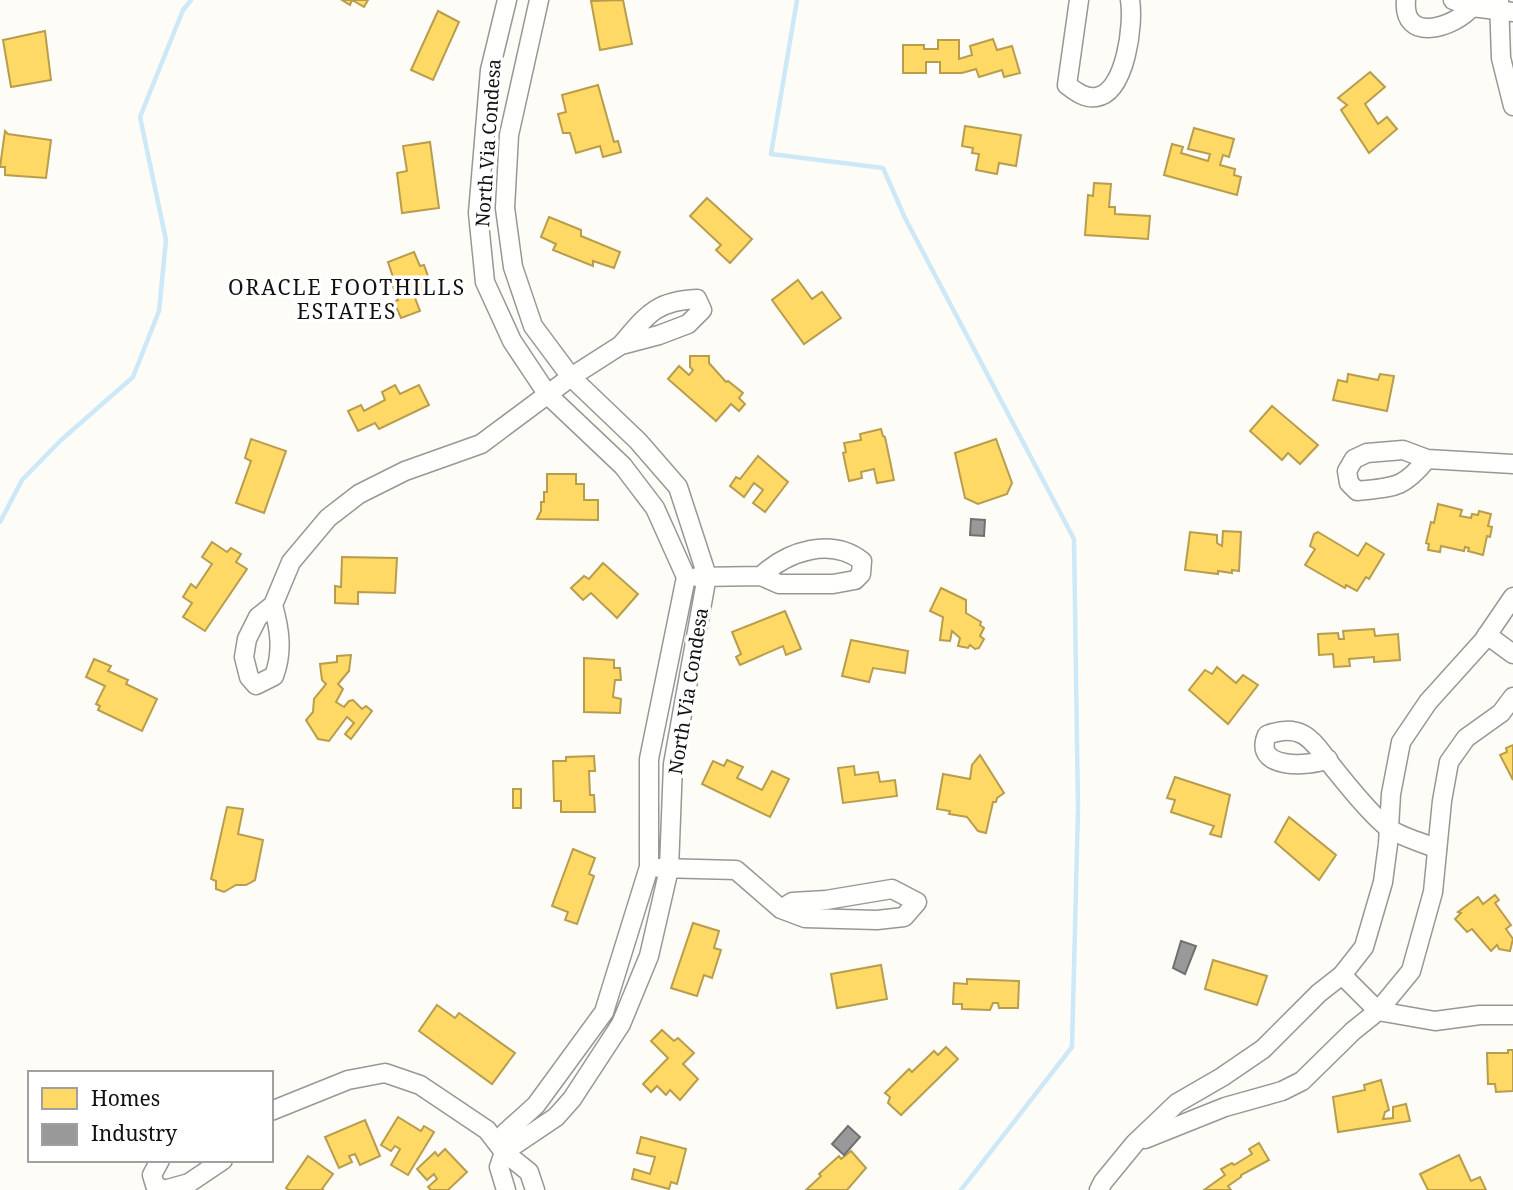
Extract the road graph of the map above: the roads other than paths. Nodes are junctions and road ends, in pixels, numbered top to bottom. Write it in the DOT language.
graph roads {
  1 [pos="507,0"];
  2 [pos="539,0"];
  3 [pos="1079,0"];
  4 [pos="1130,0"];
  5 [pos="1406,0"];
  6 [pos="1453,0"];
  7 [pos="1472,7"];
  8 [pos="1504,8"];
  9 [pos="1513,106"];
  10 [pos="621,345"];
  11 [pos="571,377"];
  12 [pos="548,396"];
  13 [pos="1427,459"];
  14 [pos="1513,464"];
  15 [pos="707,576"];
  16 [pos="761,576"];
  17 [pos="686,577"];
  18 [pos="1513,597"];
  19 [pos="274,605"];
  20 [pos="1487,635"];
  21 [pos="1513,654"];
  22 [pos="1513,697"];
  23 [pos="1328,759"];
  24 [pos="1388,828"];
  25 [pos="1437,849"];
  26 [pos="649,867"];
  27 [pos="669,869"];
  28 [pos="781,909"];
  29 [pos="1342,975"];
  30 [pos="1378,1012"];
  31 [pos="1513,1015"];
  32 [pos="273,1114"];
  33 [pos="1135,1143"];
  34 [pos="504,1152"];
  35 [pos="159,1162"];
  36 [pos="220,1162"];
  37 [pos="506,1190"];
  38 [pos="535,1190"];
  39 [pos="1099,1190"];
  1 -- 12 [label="street, North Via Condesa"];
  2 -- 11 [label="street, North Via Condesa"];
  3 -- 4 [label="street"];
  5 -- 7 [label="street"];
  6 -- 7 [label="street"];
  7 -- 8 [label="street"];
  8 -- 9 [label="street"];
  10 -- 11 [label="street"];
  11 -- 12 [label="street"];
  11 -- 15 [label="street, North Via Condesa"];
  12 -- 17 [label="street, North Via Condesa"];
  12 -- 19 [label="street"];
  13 -- 14 [label="street"];
  15 -- 16 [label="street"];
  15 -- 17 [label="street"];
  15 -- 27 [label="street, North Via Condesa"];
  16 -- 16 [label="street"];
  17 -- 26 [label="street, North Via Condesa"];
  18 -- 20 [label="street"];
  20 -- 21 [label="street"];
  20 -- 24 [label="street"];
  22 -- 25 [label="street"];
  23 -- 24 [label="street"];
  24 -- 25 [label="street"];
  24 -- 29 [label="street"];
  25 -- 30 [label="street"];
  26 -- 27 [label="street"];
  26 -- 34 [label="street, North Via Condesa"];
  27 -- 28 [label="street"];
  27 -- 34 [label="street, North Via Condesa"];
  28 -- 28 [label="street"];
  29 -- 30 [label="street"];
  29 -- 33 [label="street"];
  30 -- 31 [label="street"];
  30 -- 33 [label="street"];
  32 -- 34 [label="street"];
  33 -- 39 [label="street"];
  34 -- 37 [label="street"];
  34 -- 38 [label="street"];
  35 -- 36 [label="street"];
}
